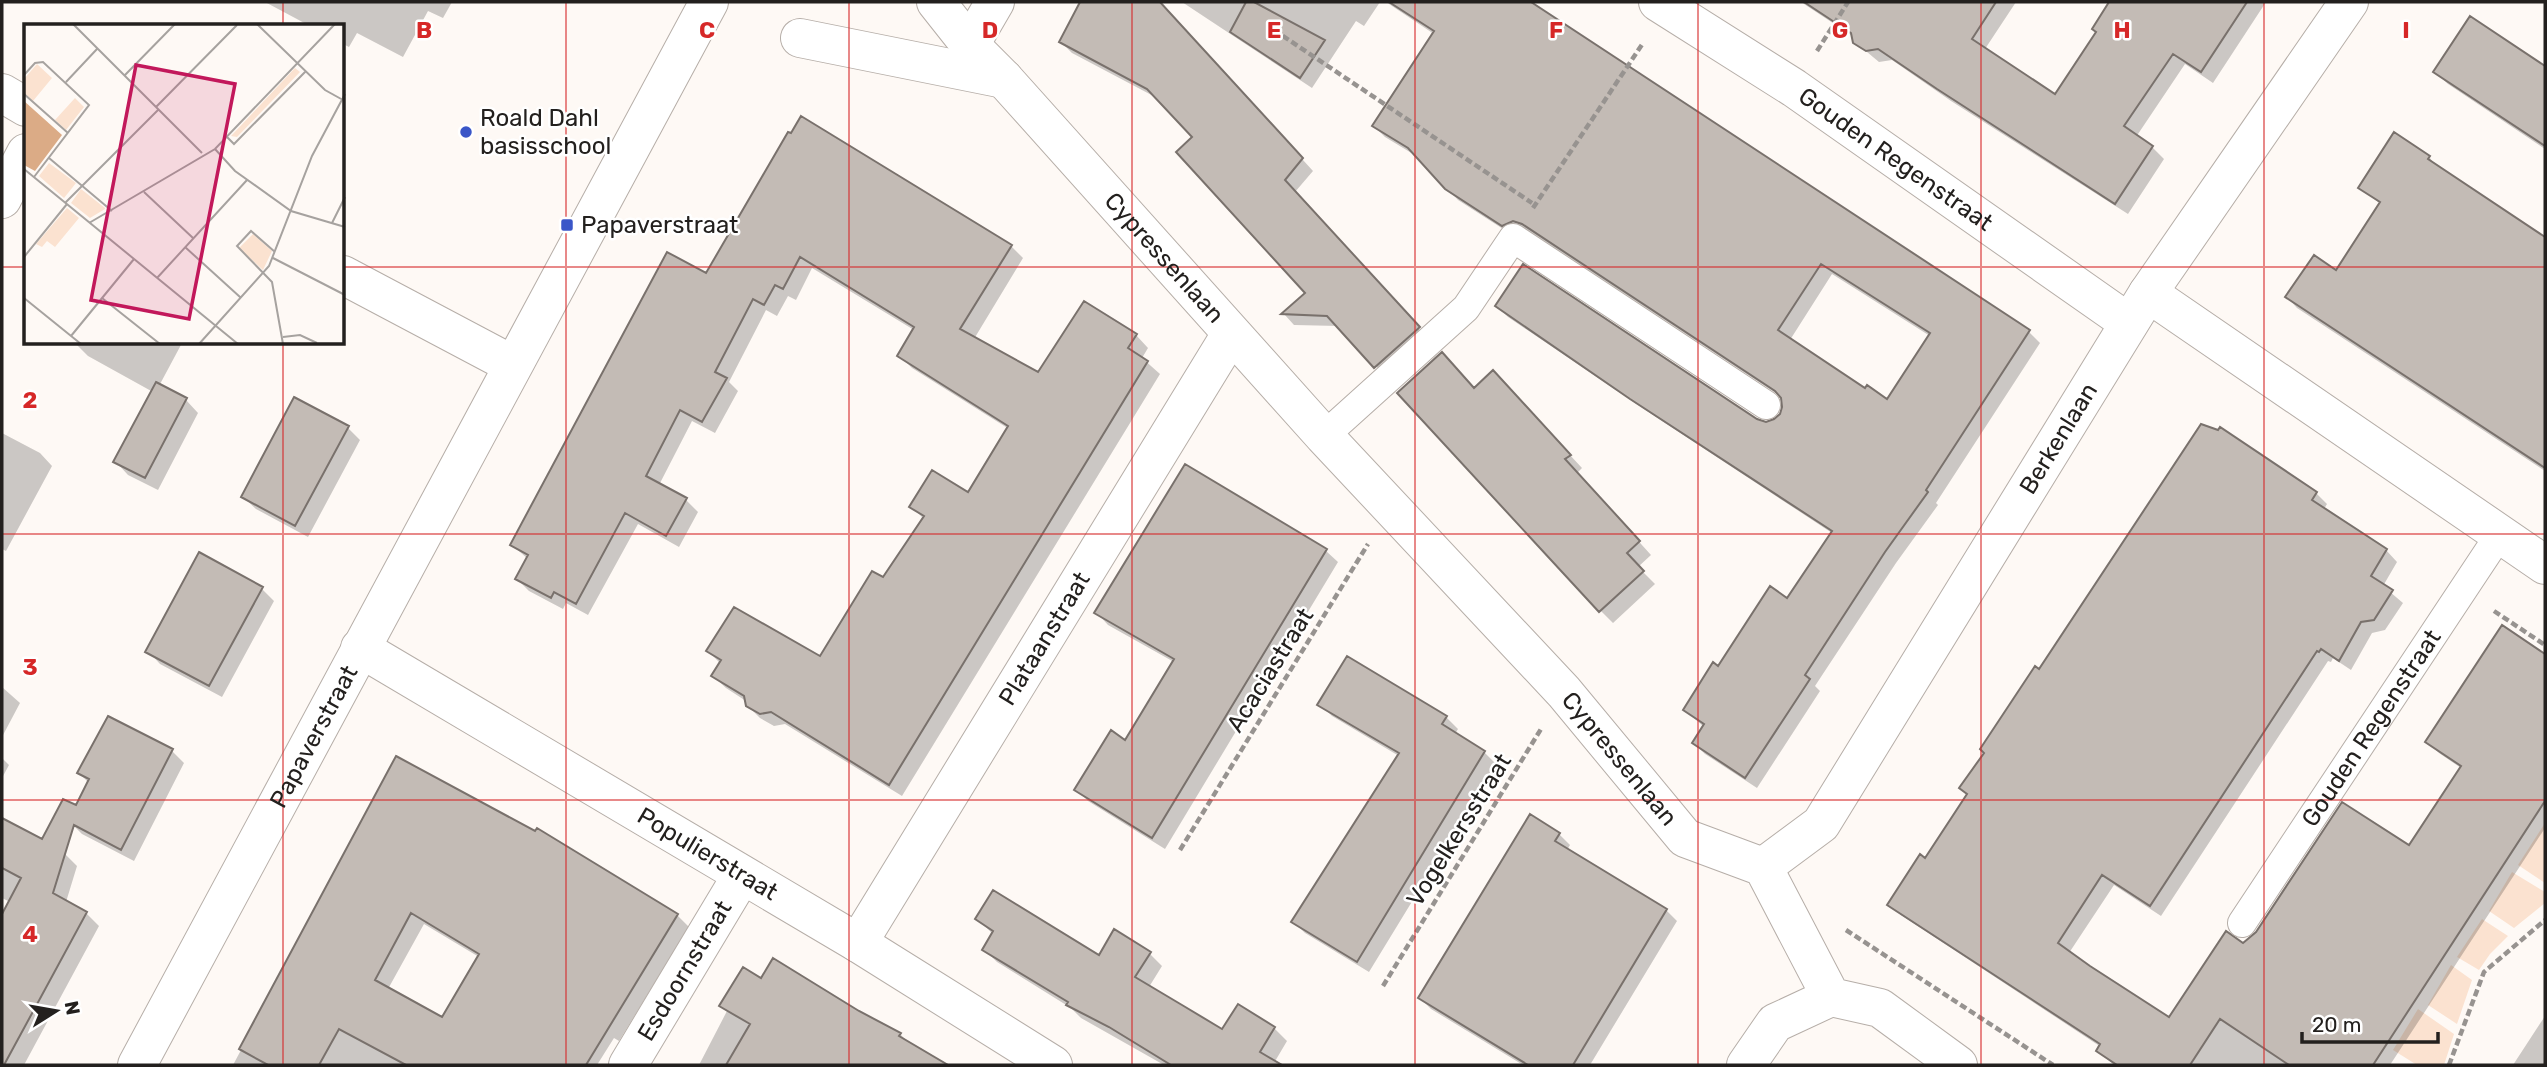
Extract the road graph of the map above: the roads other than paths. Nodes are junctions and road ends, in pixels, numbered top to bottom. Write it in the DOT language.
graph roads {
  1 [pos="709,2"];
  2 [pos="936,2"];
  3 [pos="995,2"];
  4 [pos="2349,2"];
  5 [pos="1662,5"];
  6 [pos="800,38"];
  7 [pos="970,45"];
  8 [pos="1004,79"];
  9 [pos="2,93"];
  10 [pos="24,106"];
  11 [pos="24,157"];
  12 [pos="2,199"];
  13 [pos="345,276"];
  14 [pos="2138,308"];
  15 [pos="1231,334"];
  16 [pos="513,365"];
  17 [pos="1766,405"];
  18 [pos="1324,436"];
  19 [pos="2500,534"];
  20 [pos="2545,565"];
  21 [pos="360,648"];
  22 [pos="1763,867"];
  23 [pos="742,875"];
  24 [pos="2242,923"];
  25 [pos="858,943"];
  26 [pos="1831,997"];
  27 [pos="137,1065"];
  28 [pos="628,1065"];
  29 [pos="1053,1065"];
  30 [pos="1746,1065"];
  31 [pos="1958,1065"];
  1 -- 16 [label="street, Papaverstraat"];
  2 -- 7 [label="street, Cypressenlaan"];
  3 -- 7 [label="street"];
  4 -- 14 [label="street, Berkenlaan"];
  5 -- 14 [label="street, Gouden Regenstraat"];
  6 -- 8 [label="street"];
  7 -- 8 [label="street, Cypressenlaan"];
  8 -- 15 [label="street, Cypressenlaan"];
  9 -- 10 [label="street"];
  11 -- 12 [label="street"];
  13 -- 16 [label="street"];
  14 -- 19 [label="street, Gouden Regenstraat"];
  14 -- 22 [label="street, Berkenlaan"];
  15 -- 18 [label="street, Cypressenlaan"];
  15 -- 25 [label="street, Plataanstraat"];
  16 -- 21 [label="street, Papaverstraat"];
  17 -- 18 [label="lane"];
  18 -- 22 [label="street, Cypressenlaan"];
  19 -- 20 [label="street, Gouden Regenstraat"];
  19 -- 24 [label="lane, Gouden Regenstraat"];
  21 -- 23 [label="street, Populierstraat"];
  21 -- 27 [label="street, Papaverstraat"];
  22 -- 26 [label="street"];
  23 -- 25 [label="street, Populierstraat"];
  23 -- 28 [label="street, Esdoornstraat"];
  25 -- 29 [label="street, Populierstraat"];
  26 -- 30 [label="street"];
  26 -- 31 [label="street"];
}
